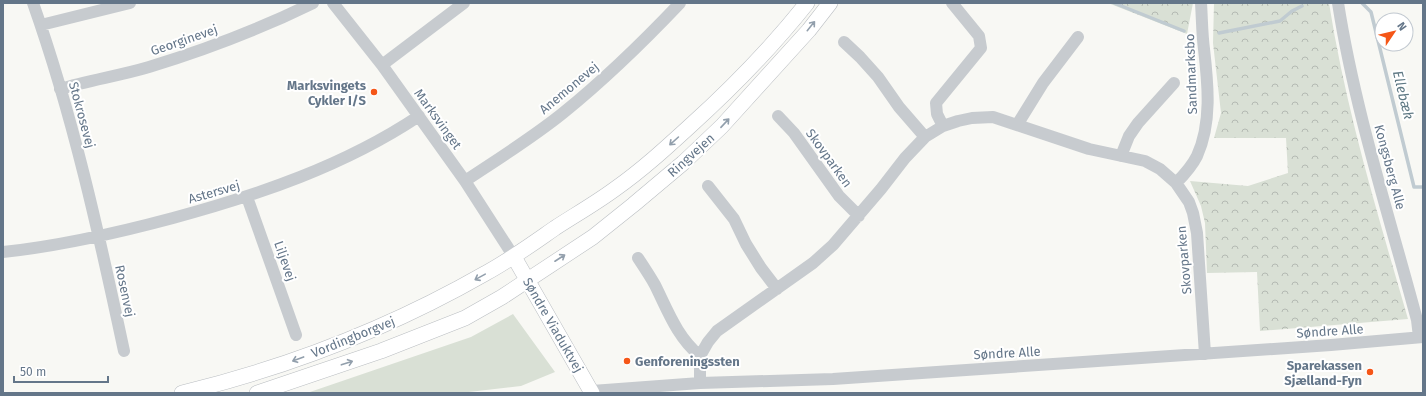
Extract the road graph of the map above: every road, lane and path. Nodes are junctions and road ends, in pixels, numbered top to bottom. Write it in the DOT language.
graph roads {
  1 [pos="33,3"];
  2 [pos="130,3"];
  3 [pos="313,3"];
  4 [pos="332,3"];
  5 [pos="464,3"];
  6 [pos="680,3"];
  7 [pos="807,3"];
  8 [pos="830,3"];
  9 [pos="952,3"];
  10 [pos="1201,3"];
  11 [pos="1338,3"];
  12 [pos="41,25"];
  13 [pos="1078,37"];
  14 [pos="844,42"];
  15 [pos="382,65"];
  16 [pos="1174,83"];
  17 [pos="60,89"];
  18 [pos="419,116"];
  19 [pos="778,116"];
  20 [pos="1017,125"];
  21 [pos="943,126"];
  22 [pos="925,138"];
  23 [pos="1121,156"];
  24 [pos="465,181"];
  25 [pos="1176,183"];
  26 [pos="708,186"];
  27 [pos="247,197"];
  28 [pos="859,216"];
  29 [pos="99,236"];
  30 [pos="3,252"];
  31 [pos="514,257"];
  32 [pos="638,258"];
  33 [pos="528,281"];
  34 [pos="777,289"];
  35 [pos="296,335"];
  36 [pos="1421,337"];
  37 [pos="124,351"];
  38 [pos="1205,354"];
  39 [pos="700,356"];
  40 [pos="700,383"];
  41 [pos="592,392"];
  42 [pos="182,393"];
  43 [pos="257,393"];
  1 -- 12 [label="street, Stokrosevej"];
  2 -- 12 [label="street"];
  3 -- 17 [label="street, Georginevej"];
  4 -- 15 [label="street, Marksvinget"];
  5 -- 15 [label="street"];
  6 -- 24 [label="street, Anemonevej"];
  7 -- 31 [label="main road, Ringvejen, one-way"];
  33 -- 8 [label="main road, Ringvejen, one-way"];
  9 -- 21 [label="street"];
  10 -- 25 [label="street, Sandmarksbo"];
  11 -- 36 [label="street, Kongsberg Alle"];
  12 -- 17 [label="street, Stokrosevej"];
  13 -- 20 [label="street"];
  14 -- 22 [label="street"];
  15 -- 18 [label="street, Marksvinget"];
  16 -- 23 [label="street"];
  17 -- 29 [label="street, Stokrosevej"];
  18 -- 24 [label="street, Marksvinget"];
  18 -- 27 [label="street, Astersvej"];
  19 -- 28 [label="street, Skovparken"];
  20 -- 21 [label="street, Skovparken"];
  20 -- 23 [label="street, Skovparken"];
  21 -- 22 [label="street, Skovparken"];
  22 -- 28 [label="street, Skovparken"];
  23 -- 25 [label="street, Skovparken"];
  24 -- 31 [label="street, Marksvinget"];
  25 -- 38 [label="street, Skovparken"];
  26 -- 34 [label="street"];
  27 -- 29 [label="street, Astersvej"];
  27 -- 35 [label="street, Liljevej"];
  28 -- 34 [label="street, Skovparken"];
  29 -- 30 [label="street, Astersvej"];
  29 -- 37 [label="street, Rosenvej"];
  31 -- 33 [label="main road, Søndre Viaduktvej"];
  31 -- 42 [label="main road, Vordingborgvej, one-way"];
  32 -- 39 [label="street"];
  33 -- 41 [label="main road, Søndre Viaduktvej"];
  43 -- 33 [label="main road, Vordingborgvej, one-way"];
  34 -- 39 [label="street, Skovparken"];
  36 -- 38 [label="street, Søndre Alle"];
  38 -- 40 [label="street, Søndre Alle"];
  39 -- 40 [label="street"];
  40 -- 41 [label="street, Søndre Alle"];
}
